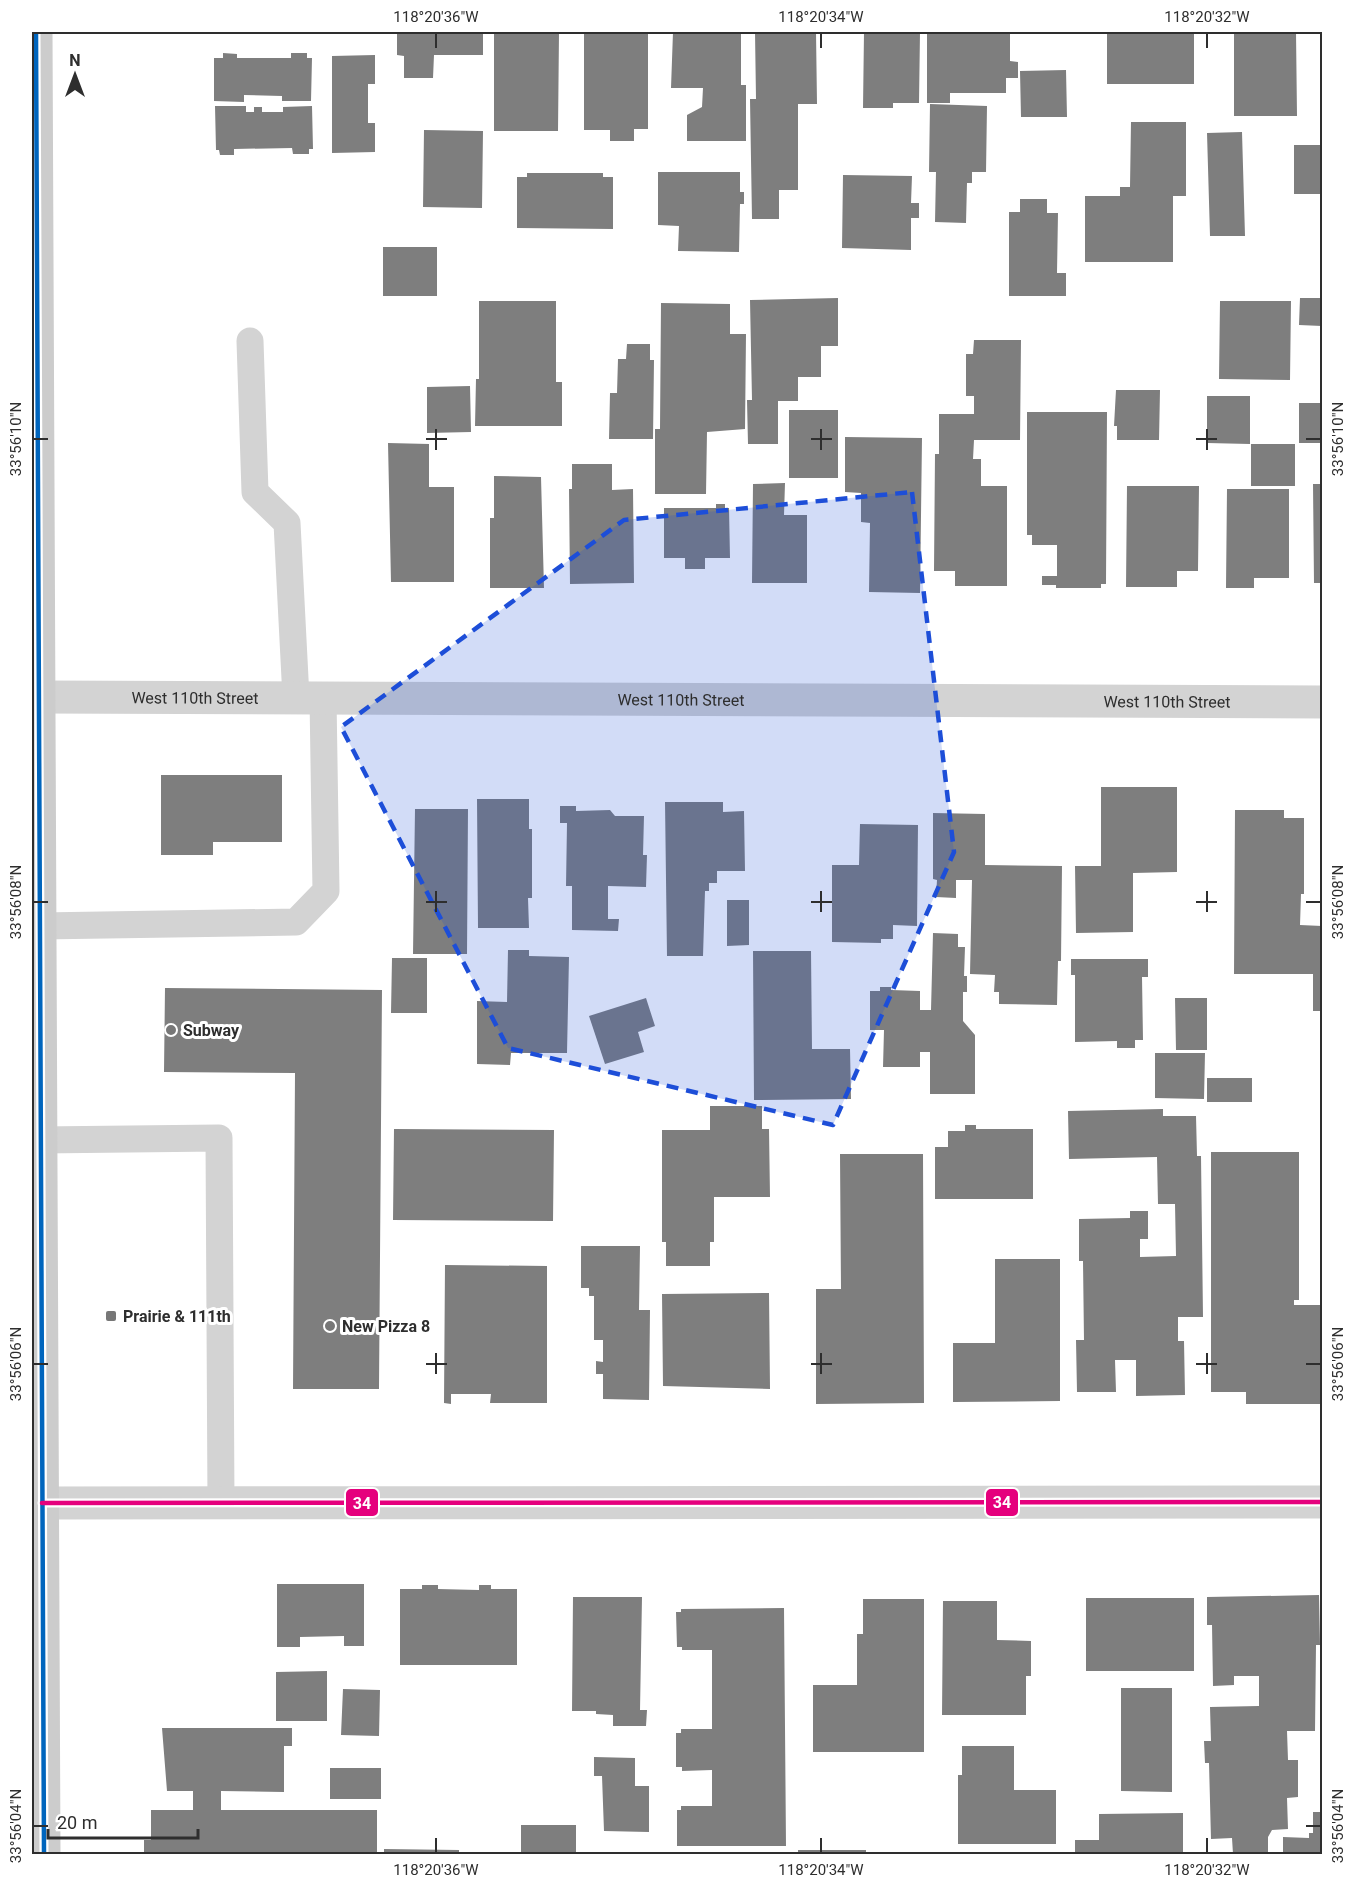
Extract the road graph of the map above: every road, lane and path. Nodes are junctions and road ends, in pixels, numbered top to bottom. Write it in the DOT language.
graph roads {
  1 [pos="36,32"];
  2 [pos="34,132"];
  3 [pos="35,320"];
  4 [pos="250,341"];
  5 [pos="35,439"];
  6 [pos="35,697"];
  7 [pos="309,698"];
  8 [pos="1323,702"];
  9 [pos="40,926"];
  10 [pos="40,1140"];
  11 [pos="36,1286"];
  12 [pos="1323,1502"];
  13 [pos="42,1503"];
  14 [pos="221,1503"];
  15 [pos="37,1584"];
  16 [pos="38,1719"];
  17 [pos="44,1854"];
  1 -- 2 [label="main road"];
  2 -- 3 [label="main road"];
  3 -- 5 [label="main road"];
  4 -- 7 [label="lane"];
  5 -- 6 [label="main road"];
  6 -- 7 [label="street, West 110th Street"];
  6 -- 9 [label="main road"];
  7 -- 8 [label="street, West 110th Street"];
  7 -- 9 [label="lane"];
  9 -- 10 [label="main road"];
  10 -- 11 [label="main road"];
  10 -- 14 [label="lane"];
  11 -- 13 [label="main road"];
  12 -- 14 [label="street"];
  13 -- 14 [label="street"];
  13 -- 15 [label="main road"];
  15 -- 16 [label="main road"];
  16 -- 17 [label="main road"];
}
